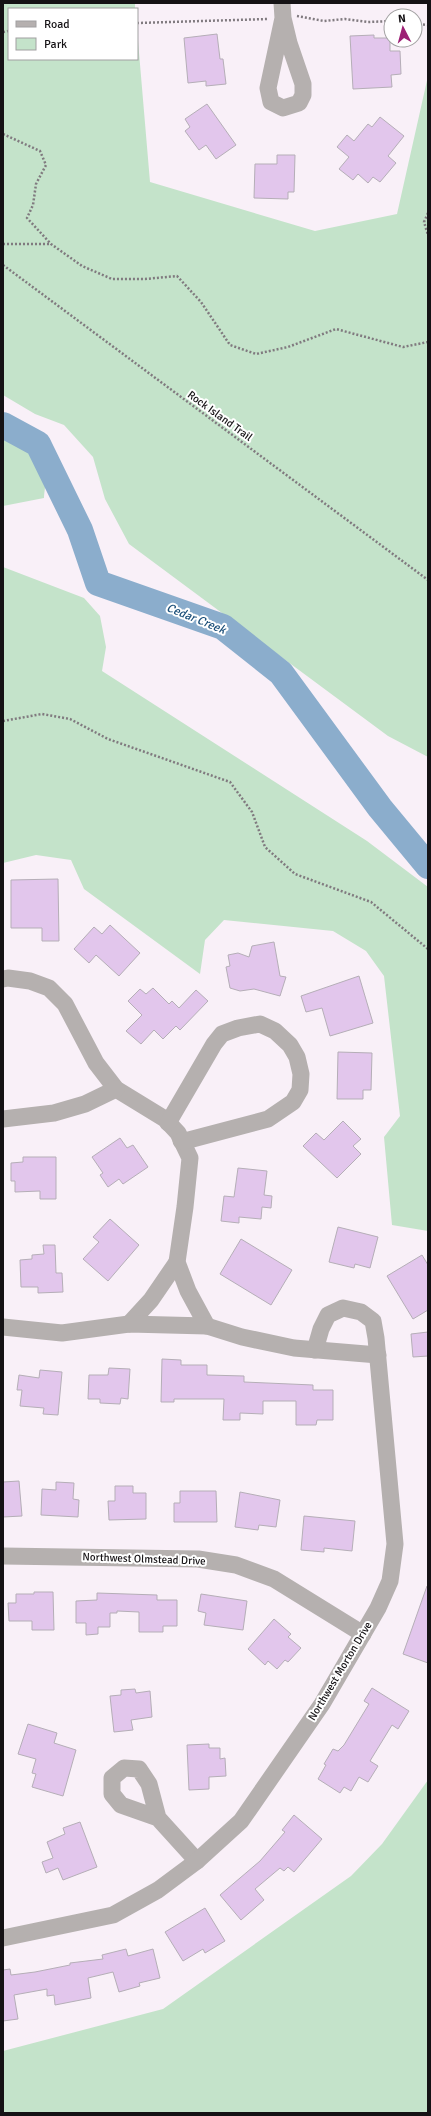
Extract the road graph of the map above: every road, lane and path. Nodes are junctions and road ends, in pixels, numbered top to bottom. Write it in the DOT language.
graph roads {
  1 [pos="282,11"];
  2 [pos="383,21"];
  3 [pos="138,23"];
  4 [pos="3,134"];
  5 [pos="428,213"];
  6 [pos="428,235"];
  7 [pos="3,244"];
  8 [pos="50,244"];
  9 [pos="3,265"];
  10 [pos="428,342"];
  11 [pos="428,580"];
  12 [pos="3,720"];
  13 [pos="428,949"];
  14 [pos="3,979"];
  15 [pos="116,1089"];
  16 [pos="3,1118"];
  17 [pos="168,1123"];
  18 [pos="181,1141"];
  19 [pos="177,1262"];
  20 [pos="129,1324"];
  21 [pos="207,1326"];
  22 [pos="3,1327"];
  23 [pos="316,1350"];
  24 [pos="378,1355"];
  25 [pos="3,1556"];
  26 [pos="363,1634"];
  27 [pos="158,1818"];
  28 [pos="197,1861"];
  29 [pos="3,1938"];
  1 -- 2 [label="path"];
  1 -- 3 [label="path"];
  4 -- 8 [label="path"];
  5 -- 6 [label="path"];
  7 -- 8 [label="path"];
  8 -- 10 [label="path"];
  9 -- 11 [label="path, Rock Island Trail"];
  12 -- 13 [label="path"];
  14 -- 15 [label="street"];
  15 -- 16 [label="street"];
  15 -- 17 [label="street"];
  17 -- 18 [label="street"];
  17 -- 18 [label="street"];
  18 -- 19 [label="street"];
  19 -- 20 [label="street"];
  19 -- 21 [label="street"];
  20 -- 21 [label="street"];
  20 -- 22 [label="street"];
  21 -- 23 [label="street"];
  23 -- 24 [label="street"];
  23 -- 24 [label="street, Northwest Morton Drive"];
  24 -- 26 [label="street, Northwest Morton Drive"];
  25 -- 26 [label="street, Northwest Olmstead Drive"];
  26 -- 28 [label="street, Northwest Morton Drive"];
  27 -- 28 [label="street"];
  28 -- 29 [label="street, Northwest Morton Drive"];
}
